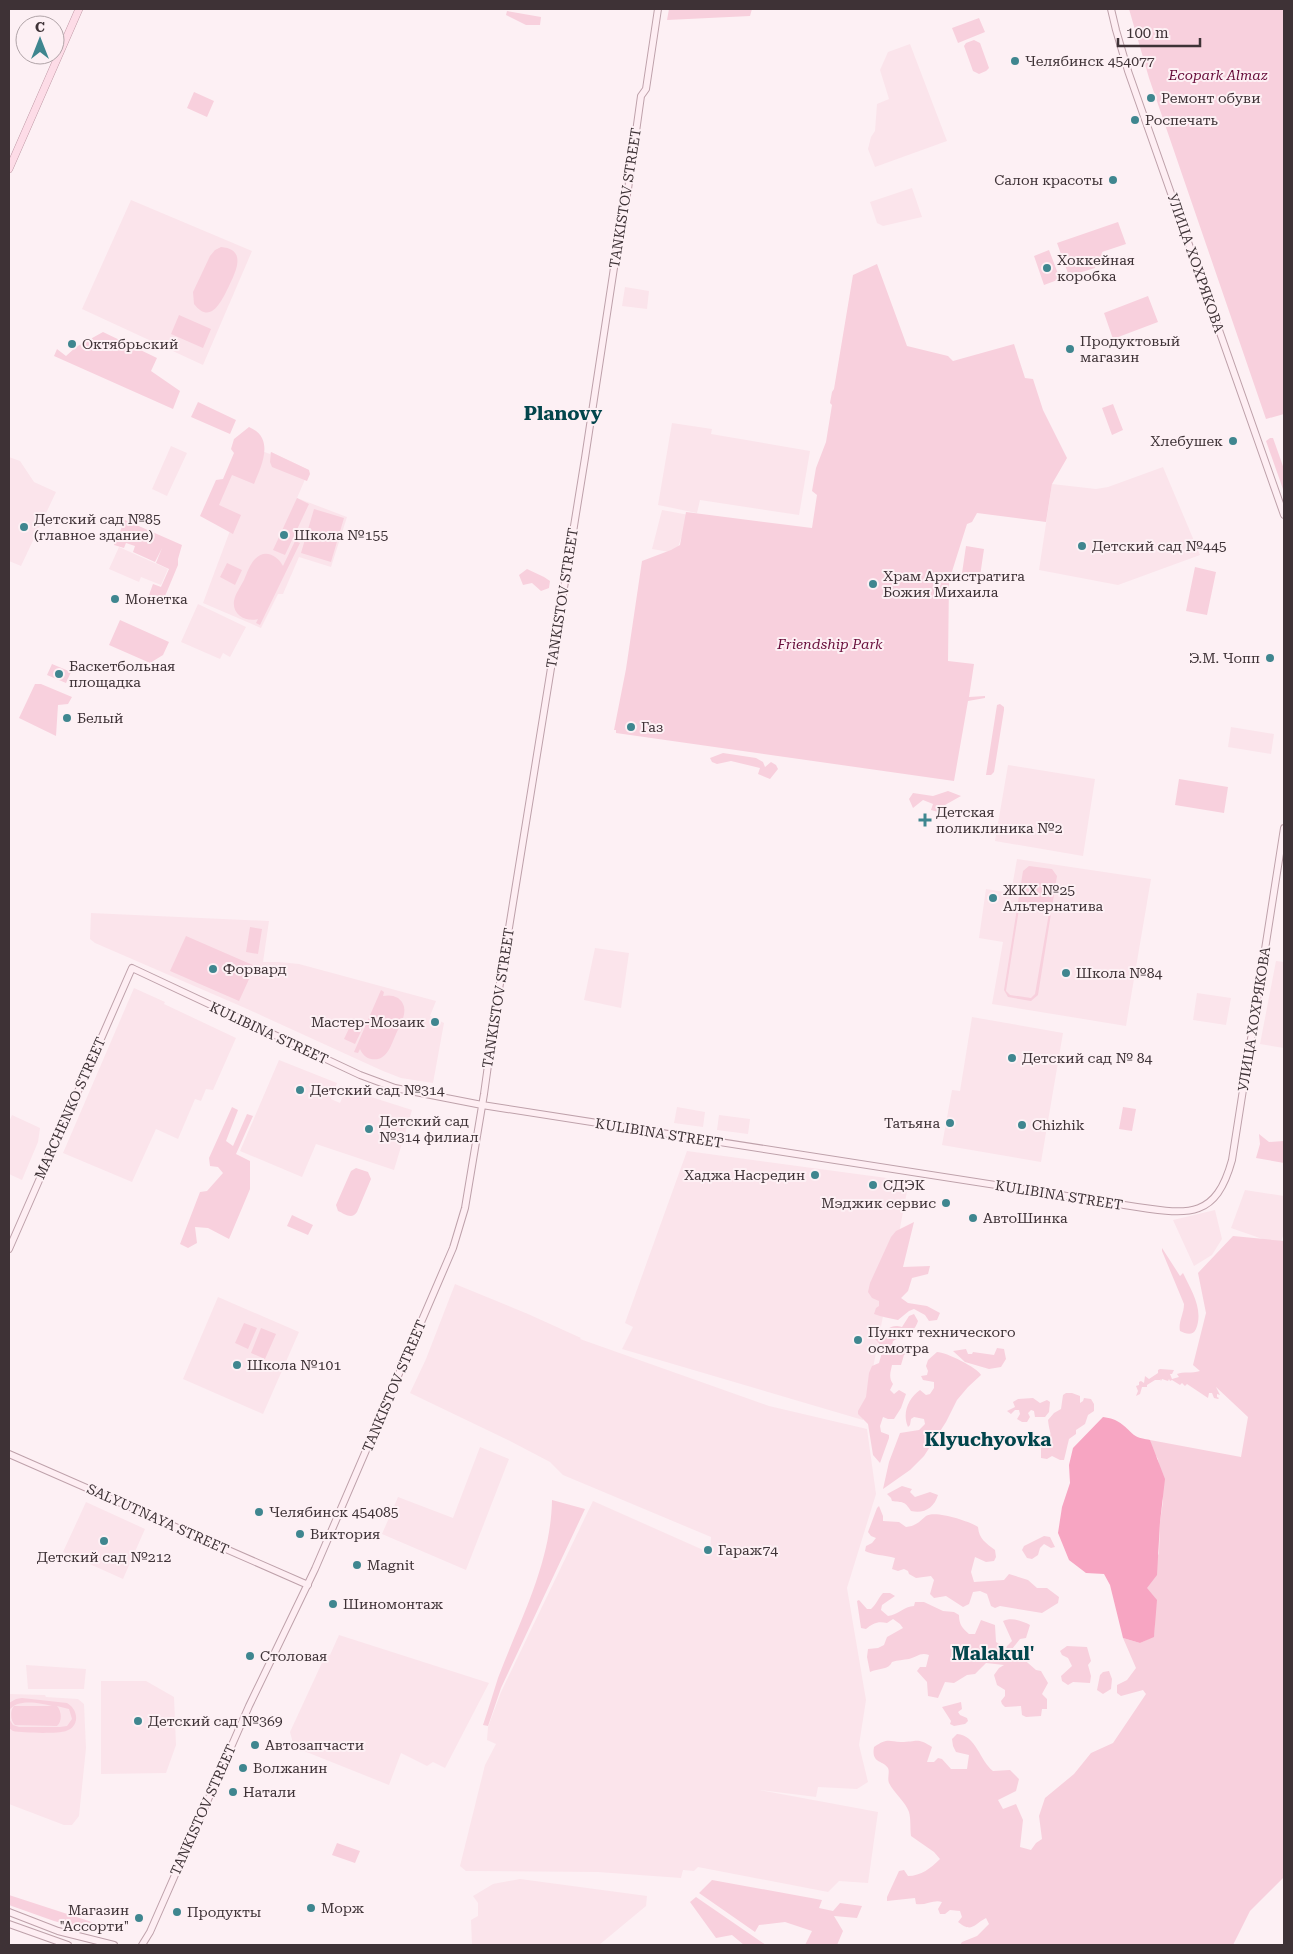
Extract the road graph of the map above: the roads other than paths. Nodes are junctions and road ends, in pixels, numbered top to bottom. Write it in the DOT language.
graph roads {
  1 [pos="79,9"];
  2 [pos="658,9"];
  3 [pos="1111,9"];
  4 [pos="9,169"];
  5 [pos="1284,516"];
  6 [pos="1284,828"];
  7 [pos="132,968"];
  8 [pos="482,1105"];
  9 [pos="1208,1204"];
  10 [pos="9,1249"];
  11 [pos="9,1454"];
  12 [pos="308,1585"];
  13 [pos="9,1912"];
  14 [pos="9,1924"];
  15 [pos="150,1932"];
  16 [pos="68,1945"];
  17 [pos="114,1945"];
  18 [pos="142,1945"];
  19 [pos="148,1945"];
  1 -- 4 [label="main road"];
  2 -- 8 [label="main road, TANKISTOV STREET"];
  3 -- 5 [label="main road, УЛИЦА ХОХРЯКОВА"];
  6 -- 9 [label="main road, УЛИЦА ХОХРЯКОВА"];
  7 -- 8 [label="main road, KULIBINA STREET"];
  7 -- 10 [label="main road, MARCHENKO STREET"];
  8 -- 9 [label="main road, KULIBINA STREET"];
  8 -- 12 [label="main road, TANKISTOV STREET"];
  11 -- 12 [label="main road, SALYUTNAYA STREET"];
  12 -- 15 [label="main road, TANKISTOV STREET"];
  13 -- 17 [label="main road"];
  14 -- 16 [label="main road"];
  15 -- 18 [label="main road, TANKISTOV STREET"];
  15 -- 19 [label="main road, TANKISTOV STREET"];
}
